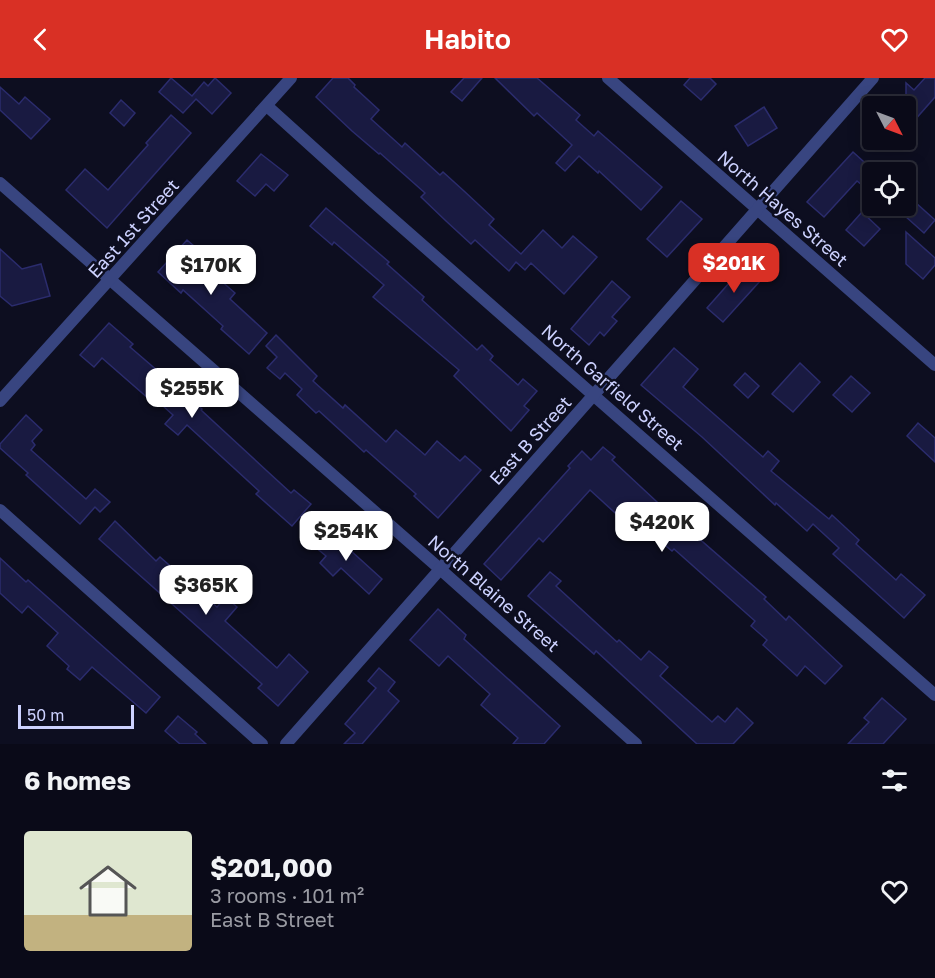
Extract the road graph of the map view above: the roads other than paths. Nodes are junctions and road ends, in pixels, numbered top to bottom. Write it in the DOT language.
graph roads {
  1 [pos="291,78"];
  2 [pos="608,78"];
  3 [pos="873,78"];
  4 [pos="267,106"];
  5 [pos="0,183"];
  6 [pos="757,209"];
  7 [pos="109,280"];
  8 [pos="934,363"];
  9 [pos="595,394"];
  10 [pos="0,401"];
  11 [pos="0,510"];
  12 [pos="440,568"];
  13 [pos="935,694"];
  14 [pos="262,744"];
  15 [pos="286,744"];
  16 [pos="636,744"];
  1 -- 4 [label="street, East 1st Street"];
  2 -- 6 [label="street, North Hayes Street"];
  3 -- 6 [label="street, East B Street"];
  4 -- 7 [label="street, East 1st Street"];
  4 -- 9 [label="street, North Garfield Street"];
  5 -- 7 [label="street, North Blaine Street"];
  6 -- 8 [label="street, North Hayes Street"];
  6 -- 9 [label="street, East B Street"];
  7 -- 10 [label="street, East 1st Street"];
  7 -- 12 [label="street, North Blaine Street"];
  9 -- 12 [label="street, East B Street"];
  9 -- 13 [label="street, North Garfield Street"];
  11 -- 14 [label="street"];
  12 -- 15 [label="street, East B Street"];
  12 -- 16 [label="street, North Blaine Street"];
}
